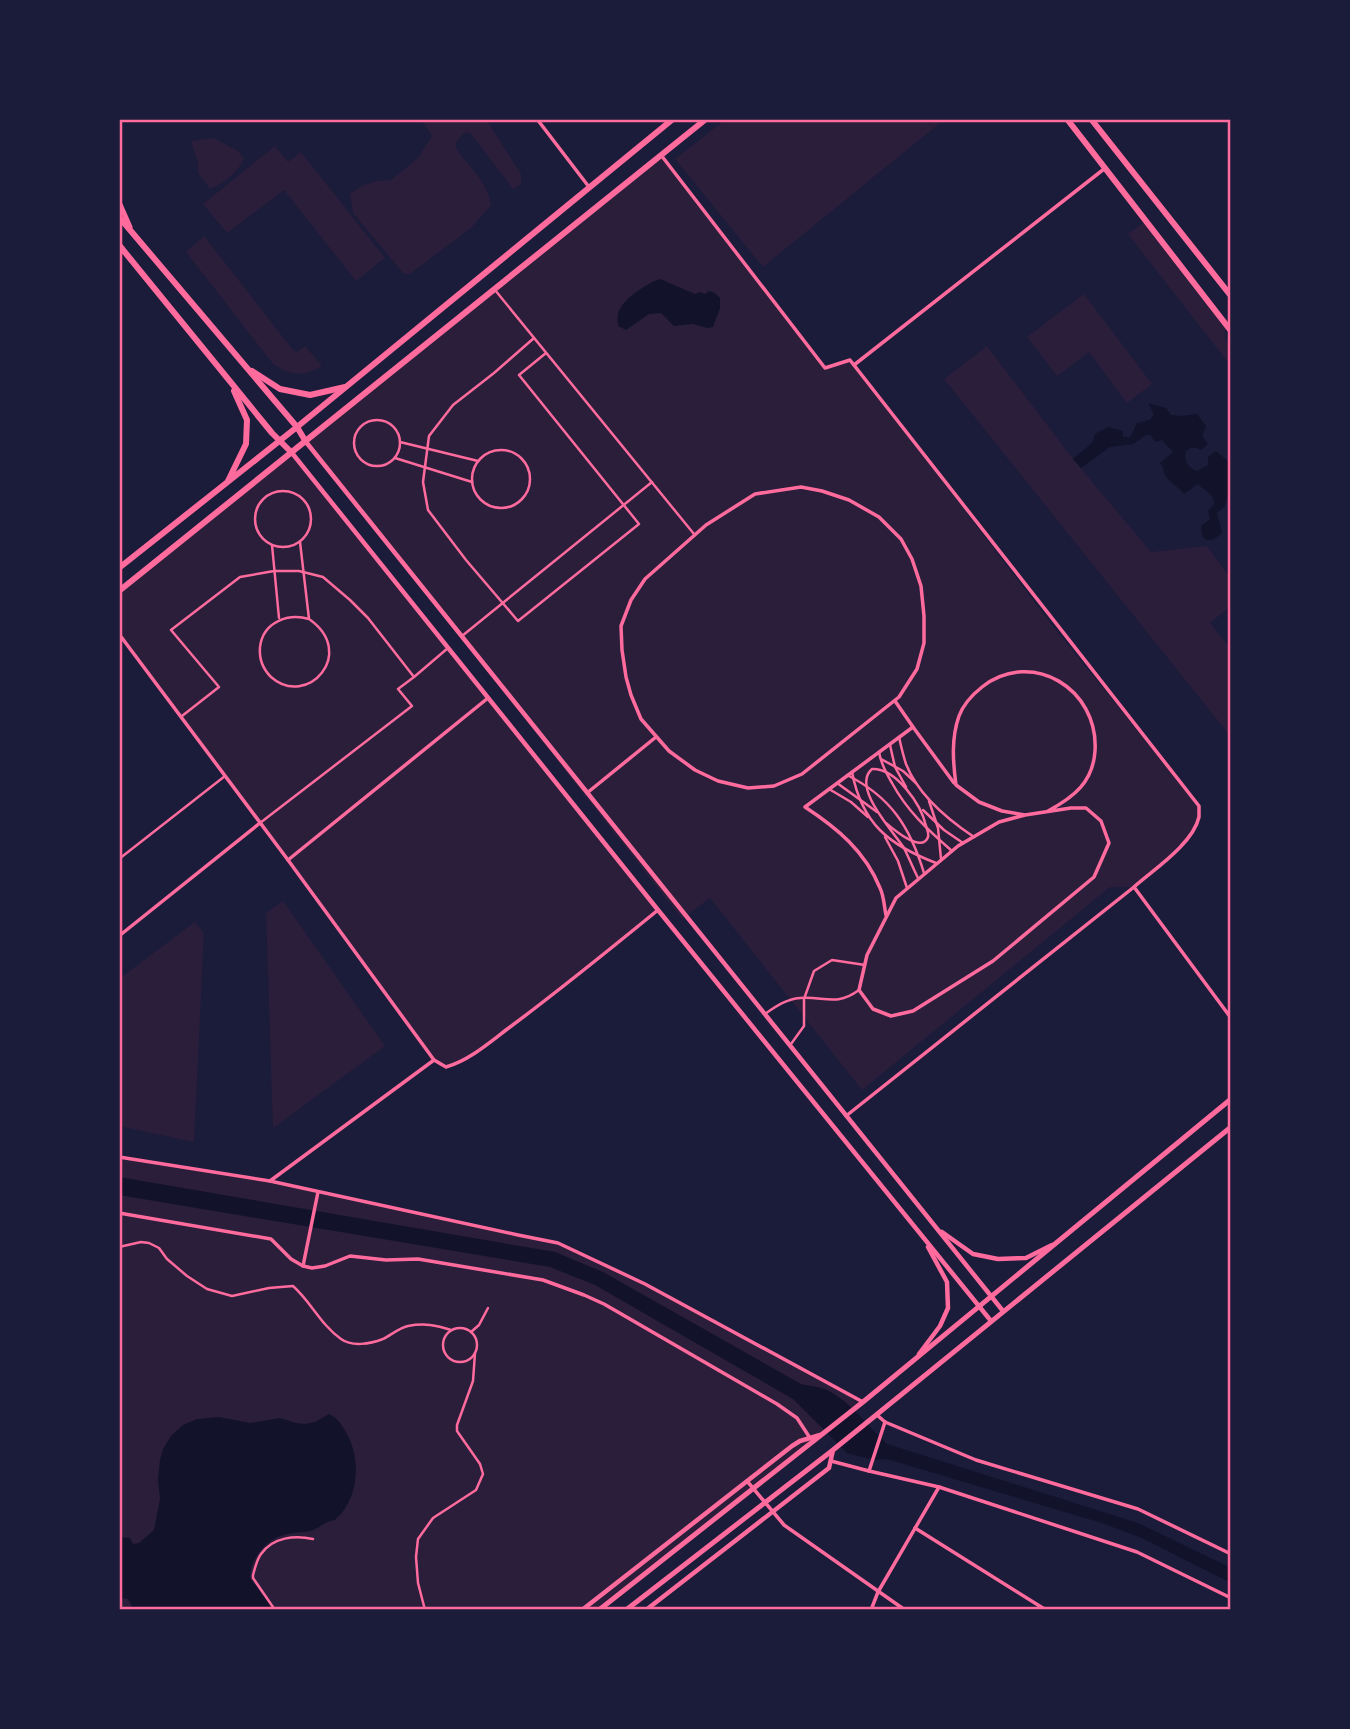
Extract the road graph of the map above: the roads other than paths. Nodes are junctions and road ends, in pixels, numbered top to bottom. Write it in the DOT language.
graph roads {
  1 [pos="537,119"];
  2 [pos="673,119"];
  3 [pos="706,119"];
  4 [pos="1067,119"];
  5 [pos="1091,119"];
  6 [pos="661,155"];
  7 [pos="1105,168"];
  8 [pos="589,188"];
  9 [pos="119,202"];
  10 [pos="119,217"];
  11 [pos="137,238"];
  12 [pos="120,247"];
  13 [pos="495,290"];
  14 [pos="1231,296"];
  15 [pos="1231,331"];
  16 [pos="534,338"];
  17 [pos="547,353"];
  18 [pos="854,365"];
  19 [pos="246,367"];
  20 [pos="229,380"];
  21 [pos="345,387"];
  22 [pos="297,427"];
  23 [pos="278,441"];
  24 [pos="306,442"];
  25 [pos="400,442"];
  26 [pos="292,453"];
  27 [pos="395,458"];
  28 [pos="478,461"];
  29 [pos="228,481"];
  30 [pos="472,482"];
  31 [pos="652,482"];
  32 [pos="624,505"];
  33 [pos="695,534"];
  34 [pos="300,542"];
  35 [pos="272,545"];
  36 [pos="119,568"];
  37 [pos="274,571"];
  38 [pos="304,572"];
  39 [pos="119,591"];
  40 [pos="503,603"];
  41 [pos="309,619"];
  42 [pos="279,620"];
  43 [pos="119,634"];
  44 [pos="462,636"];
  45 [pos="448,648"];
  46 [pos="414,677"];
  47 [pos="488,698"];
  48 [pos="895,701"];
  49 [pos="181,717"];
  50 [pos="913,727"];
  51 [pos="656,737"];
  52 [pos="899,737"];
  53 [pos="890,744"];
  54 [pos="879,752"];
  55 [pos="874,755"];
  56 [pos="880,759"];
  57 [pos="895,766"];
  58 [pos="852,772"];
  59 [pos="885,772"];
  60 [pos="847,775"];
  61 [pos="225,776"];
  62 [pos="853,778"];
  63 [pos="837,783"];
  64 [pos="865,785"];
  65 [pos="956,785"];
  66 [pos="920,788"];
  67 [pos="829,789"];
  68 [pos="587,793"];
  69 [pos="912,796"];
  70 [pos="927,797"];
  71 [pos="860,798"];
  72 [pos="919,805"];
  73 [pos="1048,811"];
  74 [pos="879,814"];
  75 [pos="1025,815"];
  76 [pos="886,822"];
  77 [pos="260,823"];
  78 [pos="936,824"];
  79 [pos="875,825"];
  80 [pos="927,829"];
  81 [pos="882,834"];
  82 [pos="974,837"];
  83 [pos="939,840"];
  84 [pos="913,841"];
  85 [pos="963,843"];
  86 [pos="904,849"];
  87 [pos="952,850"];
  88 [pos="919,856"];
  89 [pos="119,859"];
  90 [pos="941,859"];
  91 [pos="288,860"];
  92 [pos="936,863"];
  93 [pos="925,873"];
  94 [pos="918,878"];
  95 [pos="1133,887"];
  96 [pos="906,888"];
  97 [pos="658,910"];
  98 [pos="886,918"];
  99 [pos="119,936"];
  100 [pos="864,965"];
  101 [pos="859,990"];
  102 [pos="803,999"];
  103 [pos="765,1014"];
  104 [pos="1231,1018"];
  105 [pos="790,1045"];
  106 [pos="434,1060"];
  107 [pos="1231,1099"];
  108 [pos="846,1116"];
  109 [pos="1231,1127"];
  110 [pos="119,1157"];
  111 [pos="270,1181"];
  112 [pos="318,1194"];
  113 [pos="119,1213"];
  114 [pos="936,1228"];
  115 [pos="923,1237"];
  116 [pos="1059,1241"];
  117 [pos="119,1247"];
  118 [pos="303,1266"];
  119 [pos="991,1297"];
  120 [pos="979,1307"];
  121 [pos="488,1308"];
  122 [pos="1003,1311"];
  123 [pos="991,1321"];
  124 [pos="451,1330"];
  125 [pos="471,1332"];
  126 [pos="475,1353"];
  127 [pos="914,1360"];
  128 [pos="863,1402"];
  129 [pos="877,1415"];
  130 [pos="886,1422"];
  131 [pos="820,1435"];
  132 [pos="810,1438"];
  133 [pos="833,1450"];
  134 [pos="831,1461"];
  135 [pos="869,1471"];
  136 [pos="747,1481"];
  137 [pos="939,1487"];
  138 [pos="753,1488"];
  139 [pos="766,1502"];
  140 [pos="773,1512"];
  141 [pos="915,1528"];
  142 [pos="313,1539"];
  143 [pos="1231,1553"];
  144 [pos="878,1592"];
  145 [pos="1231,1598"];
  146 [pos="275,1610"];
  147 [pos="425,1610"];
  148 [pos="582,1610"];
  149 [pos="600,1610"];
  150 [pos="626,1610"];
  151 [pos="646,1610"];
  152 [pos="871,1610"];
  153 [pos="905,1610"];
  154 [pos="1046,1610"];
  1 -- 8 [label="street"];
  2 -- 8 [label="main road"];
  3 -- 6 [label="main road"];
  4 -- 7 [label="main road"];
  5 -- 14 [label="main road"];
  6 -- 13 [label="main road"];
  6 -- 18 [label="street"];
  7 -- 15 [label="main road"];
  7 -- 18 [label="street"];
  8 -- 21 [label="main road"];
  9 -- 11 [label="main road"];
  10 -- 11 [label="main road"];
  11 -- 19 [label="main road"];
  12 -- 20 [label="main road"];
  13 -- 16 [label="street"];
  13 -- 24 [label="main road"];
  16 -- 17 [label="street"];
  16 -- 40 [label="street"];
  17 -- 31 [label="street"];
  17 -- 32 [label="street"];
  18 -- 95 [label="street"];
  19 -- 21 [label="main road"];
  19 -- 22 [label="main road"];
  20 -- 23 [label="main road"];
  20 -- 29 [label="main road"];
  21 -- 22 [label="main road"];
  22 -- 23 [label="main road"];
  22 -- 24 [label="main road"];
  23 -- 26 [label="main road"];
  23 -- 29 [label="main road"];
  24 -- 26 [label="main road"];
  24 -- 44 [label="street"];
  25 -- 27 [label="street"];
  25 -- 27 [label="street"];
  25 -- 28 [label="street"];
  26 -- 39 [label="main road"];
  26 -- 45 [label="street"];
  27 -- 30 [label="street"];
  28 -- 30 [label="street"];
  28 -- 30 [label="street"];
  29 -- 36 [label="main road"];
  31 -- 32 [label="street"];
  31 -- 33 [label="street"];
  32 -- 40 [label="street"];
  32 -- 40 [label="street"];
  33 -- 48 [label="street"];
  33 -- 51 [label="street"];
  34 -- 35 [label="street"];
  34 -- 35 [label="street"];
  34 -- 38 [label="street"];
  35 -- 37 [label="street"];
  37 -- 38 [label="street"];
  37 -- 42 [label="street"];
  37 -- 49 [label="street"];
  38 -- 41 [label="street"];
  38 -- 46 [label="street"];
  40 -- 44 [label="street"];
  41 -- 42 [label="street"];
  41 -- 42 [label="street"];
  43 -- 49 [label="street"];
  44 -- 68 [label="street"];
  45 -- 46 [label="street"];
  45 -- 47 [label="street"];
  46 -- 77 [label="street"];
  47 -- 91 [label="street"];
  47 -- 97 [label="street"];
  48 -- 50 [label="street"];
  48 -- 51 [label="street"];
  49 -- 61 [label="street"];
  50 -- 52 [label="street"];
  50 -- 65 [label="street"];
  51 -- 68 [label="street"];
  52 -- 53 [label="street"];
  52 -- 66 [label="street"];
  53 -- 54 [label="street"];
  53 -- 57 [label="street"];
  54 -- 55 [label="street"];
  54 -- 56 [label="street"];
  55 -- 56 [label="street"];
  55 -- 58 [label="street"];
  56 -- 57 [label="street"];
  56 -- 59 [label="street"];
  57 -- 66 [label="street"];
  57 -- 69 [label="street"];
  58 -- 60 [label="street"];
  58 -- 62 [label="street"];
  59 -- 64 [label="street"];
  59 -- 69 [label="street"];
  59 -- 80 [label="street"];
  60 -- 62 [label="street"];
  60 -- 63 [label="street"];
  61 -- 77 [label="street"];
  61 -- 89 [label="street"];
  62 -- 64 [label="street"];
  62 -- 71 [label="street"];
  63 -- 67 [label="street"];
  63 -- 71 [label="street"];
  64 -- 74 [label="street"];
  64 -- 84 [label="street"];
  65 -- 73 [label="street"];
  65 -- 75 [label="street"];
  66 -- 70 [label="street"];
  67 -- 79 [label="street"];
  67 -- 98 [label="street"];
  68 -- 103 [label="street"];
  69 -- 72 [label="street"];
  70 -- 78 [label="street"];
  70 -- 82 [label="street"];
  71 -- 74 [label="street"];
  71 -- 79 [label="street"];
  72 -- 78 [label="street"];
  72 -- 80 [label="street"];
  73 -- 75 [label="street"];
  73 -- 101 [label="street"];
  74 -- 76 [label="street"];
  75 -- 82 [label="street"];
  76 -- 84 [label="street"];
  76 -- 86 [label="street"];
  77 -- 91 [label="street"];
  77 -- 99 [label="street"];
  78 -- 83 [label="street"];
  78 -- 85 [label="street"];
  79 -- 81 [label="street"];
  80 -- 83 [label="street"];
  80 -- 84 [label="street"];
  81 -- 86 [label="street"];
  81 -- 96 [label="street"];
  82 -- 85 [label="street"];
  83 -- 87 [label="street"];
  83 -- 90 [label="street"];
  84 -- 88 [label="street"];
  85 -- 87 [label="street"];
  86 -- 88 [label="street"];
  86 -- 94 [label="street"];
  87 -- 90 [label="street"];
  88 -- 92 [label="street"];
  88 -- 93 [label="street"];
  90 -- 92 [label="street"];
  91 -- 106 [label="street"];
  92 -- 93 [label="street"];
  93 -- 94 [label="street"];
  94 -- 96 [label="street"];
  95 -- 104 [label="street"];
  95 -- 108 [label="street"];
  96 -- 98 [label="street"];
  97 -- 106 [label="street"];
  97 -- 115 [label="street"];
  98 -- 100 [label="street"];
  100 -- 101 [label="street"];
  100 -- 102 [label="street"];
  101 -- 102 [label="street"];
  102 -- 103 [label="street"];
  102 -- 105 [label="street"];
  103 -- 105 [label="street"];
  105 -- 108 [label="street"];
  106 -- 111 [label="street"];
  107 -- 116 [label="main road"];
  108 -- 114 [label="street"];
  109 -- 122 [label="main road"];
  110 -- 111 [label="street"];
  111 -- 112 [label="street"];
  112 -- 118 [label="street"];
  112 -- 128 [label="street"];
  113 -- 118 [label="street"];
  114 -- 116 [label="street"];
  114 -- 119 [label="street"];
  115 -- 120 [label="street"];
  115 -- 127 [label="street"];
  116 -- 119 [label="main road"];
  117 -- 124 [label="street"];
  118 -- 132 [label="street"];
  119 -- 120 [label="main road"];
  119 -- 122 [label="street"];
  120 -- 123 [label="street"];
  120 -- 127 [label="main road"];
  121 -- 125 [label="street"];
  122 -- 123 [label="main road"];
  123 -- 129 [label="main road"];
  124 -- 125 [label="street"];
  124 -- 126 [label="street"];
  125 -- 126 [label="street"];
  126 -- 147 [label="street"];
  127 -- 128 [label="main road"];
  128 -- 131 [label="main road"];
  129 -- 130 [label="street"];
  129 -- 133 [label="main road"];
  130 -- 135 [label="street"];
  130 -- 143 [label="street"];
  131 -- 132 [label="street"];
  131 -- 138 [label="main road"];
  132 -- 136 [label="street"];
  133 -- 134 [label="street"];
  133 -- 139 [label="main road"];
  134 -- 135 [label="street"];
  134 -- 140 [label="street"];
  135 -- 137 [label="street"];
  136 -- 138 [label="street"];
  136 -- 148 [label="street"];
  137 -- 141 [label="street"];
  137 -- 145 [label="street"];
  138 -- 139 [label="street"];
  138 -- 149 [label="main road"];
  139 -- 140 [label="street"];
  139 -- 150 [label="main road"];
  140 -- 144 [label="street"];
  140 -- 151 [label="street"];
  141 -- 144 [label="street"];
  141 -- 154 [label="street"];
  142 -- 146 [label="street"];
  144 -- 152 [label="street"];
  144 -- 153 [label="street"];
}
